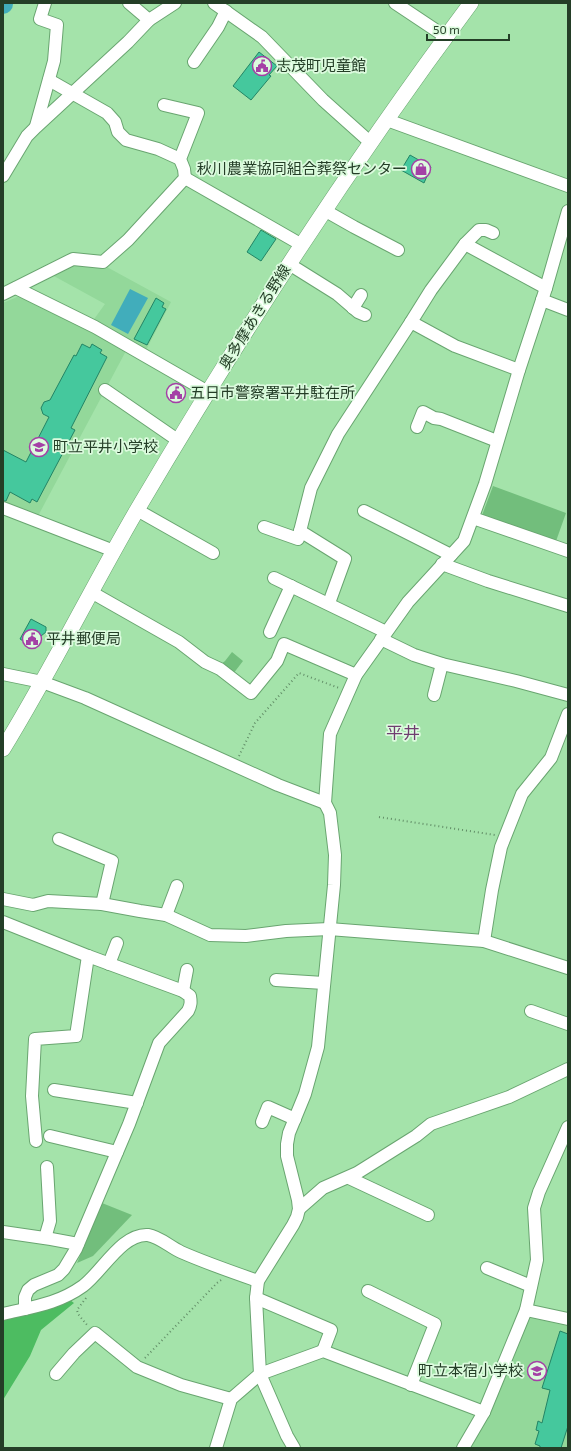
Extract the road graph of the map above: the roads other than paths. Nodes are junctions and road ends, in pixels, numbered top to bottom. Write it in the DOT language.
graph roads {
  1 [pos="45,3"];
  2 [pos="129,3"];
  3 [pos="175,3"];
  4 [pos="214,3"];
  5 [pos="395,3"];
  6 [pos="471,3"];
  7 [pos="226,11"];
  8 [pos="149,20"];
  9 [pos="446,37"];
  10 [pos="194,62"];
  11 [pos="49,80"];
  12 [pos="72,93"];
  13 [pos="164,104"];
  14 [pos="387,120"];
  15 [pos="36,127"];
  16 [pos="371,143"];
  17 [pos="180,158"];
  18 [pos="3,176"];
  19 [pos="185,178"];
  20 [pos="568,186"];
  21 [pos="324,210"];
  22 [pos="568,211"];
  23 [pos="493,233"];
  24 [pos="564,241"];
  25 [pos="465,244"];
  26 [pos="302,245"];
  27 [pos="398,250"];
  28 [pos="289,264"];
  29 [pos="16,288"];
  30 [pos="546,288"];
  31 [pos="3,294"];
  32 [pos="361,295"];
  33 [pos="542,300"];
  34 [pos="353,308"];
  35 [pos="568,310"];
  36 [pos="364,315"];
  37 [pos="411,322"];
  38 [pos="519,370"];
  39 [pos="105,390"];
  40 [pos="208,392"];
  41 [pos="417,427"];
  42 [pos="179,441"];
  43 [pos="497,441"];
  44 [pos="3,508"];
  45 [pos="137,510"];
  46 [pos="364,511"];
  47 [pos="473,518"];
  48 [pos="264,527"];
  49 [pos="300,531"];
  50 [pos="114,551"];
  51 [pos="568,551"];
  52 [pos="213,553"];
  53 [pos="451,555"];
  54 [pos="442,564"];
  55 [pos="274,578"];
  56 [pos="291,586"];
  57 [pos="91,592"];
  58 [pos="329,603"];
  59 [pos="568,606"];
  60 [pos="270,632"];
  61 [pos="384,635"];
  62 [pos="442,664"];
  63 [pos="3,674"];
  64 [pos="356,674"];
  65 [pos="42,682"];
  66 [pos="568,694"];
  67 [pos="434,695"];
  68 [pos="568,714"];
  69 [pos="3,749"];
  70 [pos="325,803"];
  71 [pos="59,839"];
  72 [pos="177,886"];
  73 [pos="3,899"];
  74 [pos="102,904"];
  75 [pos="166,915"];
  76 [pos="3,922"];
  77 [pos="329,929"];
  78 [pos="484,941"];
  79 [pos="117,942"];
  80 [pos="88,956"];
  81 [pos="109,964"];
  82 [pos="568,968"];
  83 [pos="187,970"];
  84 [pos="276,980"];
  85 [pos="324,982"];
  86 [pos="183,991"];
  87 [pos="531,1011"];
  88 [pos="568,1024"];
  89 [pos="568,1069"];
  90 [pos="54,1090"];
  91 [pos="137,1103"];
  92 [pos="295,1119"];
  93 [pos="262,1122"];
  94 [pos="568,1127"];
  95 [pos="50,1136"];
  96 [pos="36,1141"];
  97 [pos="117,1152"];
  98 [pos="47,1167"];
  99 [pos="349,1178"];
  100 [pos="299,1209"];
  101 [pos="428,1215"];
  102 [pos="3,1232"];
  103 [pos="45,1238"];
  104 [pos="78,1244"];
  105 [pos="487,1268"];
  106 [pos="258,1281"];
  107 [pos="531,1286"];
  108 [pos="368,1291"];
  109 [pos="256,1298"];
  110 [pos="25,1308"];
  111 [pos="526,1310"];
  112 [pos="3,1314"];
  113 [pos="568,1319"];
  114 [pos="323,1351"];
  115 [pos="56,1374"];
  116 [pos="260,1374"];
  117 [pos="411,1385"];
  118 [pos="231,1400"];
  119 [pos="484,1412"];
  120 [pos="216,1448"];
  121 [pos="294,1448"];
  122 [pos="462,1448"];
  1 -- 11 [label="street"];
  2 -- 8 [label="street"];
  3 -- 8 [label="street"];
  4 -- 7 [label="street"];
  5 -- 9 [label="street"];
  6 -- 9 [label="main road, 奥多摩あきる野線"];
  7 -- 10 [label="street"];
  7 -- 16 [label="street"];
  8 -- 12 [label="street"];
  9 -- 14 [label="main road, 奥多摩あきる野線"];
  11 -- 12 [label="street"];
  11 -- 15 [label="street"];
  12 -- 15 [label="street"];
  12 -- 17 [label="street"];
  13 -- 17 [label="street"];
  14 -- 16 [label="main road, 奥多摩あきる野線"];
  14 -- 20 [label="street"];
  15 -- 18 [label="street"];
  16 -- 21 [label="main road, 奥多摩あきる野線"];
  17 -- 19 [label="street"];
  19 -- 26 [label="street"];
  19 -- 29 [label="street"];
  21 -- 26 [label="main road, 奥多摩あきる野線"];
  21 -- 27 [label="street"];
  22 -- 24 [label="street"];
  23 -- 25 [label="street"];
  24 -- 30 [label="street"];
  25 -- 30 [label="street"];
  25 -- 37 [label="street"];
  26 -- 28 [label="main road, 奥多摩あきる野線"];
  28 -- 34 [label="street"];
  28 -- 40 [label="main road, 奥多摩あきる野線"];
  29 -- 31 [label="street"];
  29 -- 40 [label="street"];
  30 -- 33 [label="street"];
  32 -- 34 [label="street"];
  33 -- 35 [label="street"];
  33 -- 38 [label="street"];
  34 -- 36 [label="street"];
  37 -- 38 [label="street"];
  37 -- 49 [label="street"];
  38 -- 43 [label="street"];
  39 -- 42 [label="street"];
  40 -- 42 [label="main road, 奥多摩あきる野線"];
  41 -- 43 [label="street"];
  42 -- 45 [label="main road, 奥多摩あきる野線"];
  43 -- 47 [label="street"];
  44 -- 50 [label="street"];
  45 -- 50 [label="main road, 奥多摩あきる野線"];
  45 -- 52 [label="street"];
  46 -- 53 [label="street"];
  47 -- 51 [label="street"];
  47 -- 53 [label="street"];
  48 -- 49 [label="street"];
  49 -- 58 [label="street"];
  50 -- 57 [label="main road, 奥多摩あきる野線"];
  53 -- 54 [label="street"];
  54 -- 59 [label="street"];
  54 -- 61 [label="street"];
  55 -- 56 [label="street"];
  56 -- 58 [label="street"];
  56 -- 60 [label="street"];
  57 -- 64 [label="street"];
  57 -- 65 [label="main road, 奥多摩あきる野線"];
  58 -- 61 [label="street"];
  61 -- 62 [label="street"];
  61 -- 64 [label="street"];
  62 -- 66 [label="street"];
  62 -- 67 [label="street"];
  63 -- 65 [label="street"];
  64 -- 70 [label="street"];
  65 -- 69 [label="main road, 奥多摩あきる野線"];
  65 -- 70 [label="street"];
  68 -- 78 [label="street"];
  70 -- 77 [label="street"];
  71 -- 74 [label="street"];
  72 -- 75 [label="street"];
  73 -- 74 [label="street"];
  74 -- 75 [label="street"];
  75 -- 77 [label="street"];
  76 -- 80 [label="street"];
  77 -- 78 [label="street"];
  77 -- 85 [label="street"];
  78 -- 82 [label="street"];
  79 -- 81 [label="street"];
  80 -- 81 [label="street"];
  80 -- 96 [label="street"];
  81 -- 86 [label="street"];
  83 -- 86 [label="street"];
  84 -- 85 [label="street"];
  85 -- 92 [label="street"];
  86 -- 91 [label="street"];
  87 -- 88 [label="street"];
  89 -- 99 [label="street"];
  90 -- 91 [label="street"];
  91 -- 97 [label="street"];
  92 -- 93 [label="street"];
  92 -- 100 [label="street"];
  94 -- 107 [label="street"];
  95 -- 97 [label="street"];
  97 -- 104 [label="street"];
  98 -- 103 [label="street"];
  99 -- 100 [label="street"];
  99 -- 101 [label="street"];
  100 -- 106 [label="street"];
  102 -- 103 [label="street"];
  103 -- 104 [label="street"];
  104 -- 110 [label="street"];
  105 -- 107 [label="street"];
  106 -- 109 [label="street"];
  106 -- 110 [label="street"];
  107 -- 111 [label="street"];
  108 -- 117 [label="street"];
  109 -- 114 [label="street"];
  109 -- 116 [label="street"];
  110 -- 112 [label="street"];
  111 -- 113 [label="street"];
  111 -- 119 [label="street"];
  114 -- 116 [label="street"];
  114 -- 117 [label="street"];
  115 -- 118 [label="street"];
  116 -- 118 [label="street"];
  116 -- 121 [label="street"];
  117 -- 119 [label="street"];
  118 -- 120 [label="street"];
  119 -- 122 [label="street"];
}
